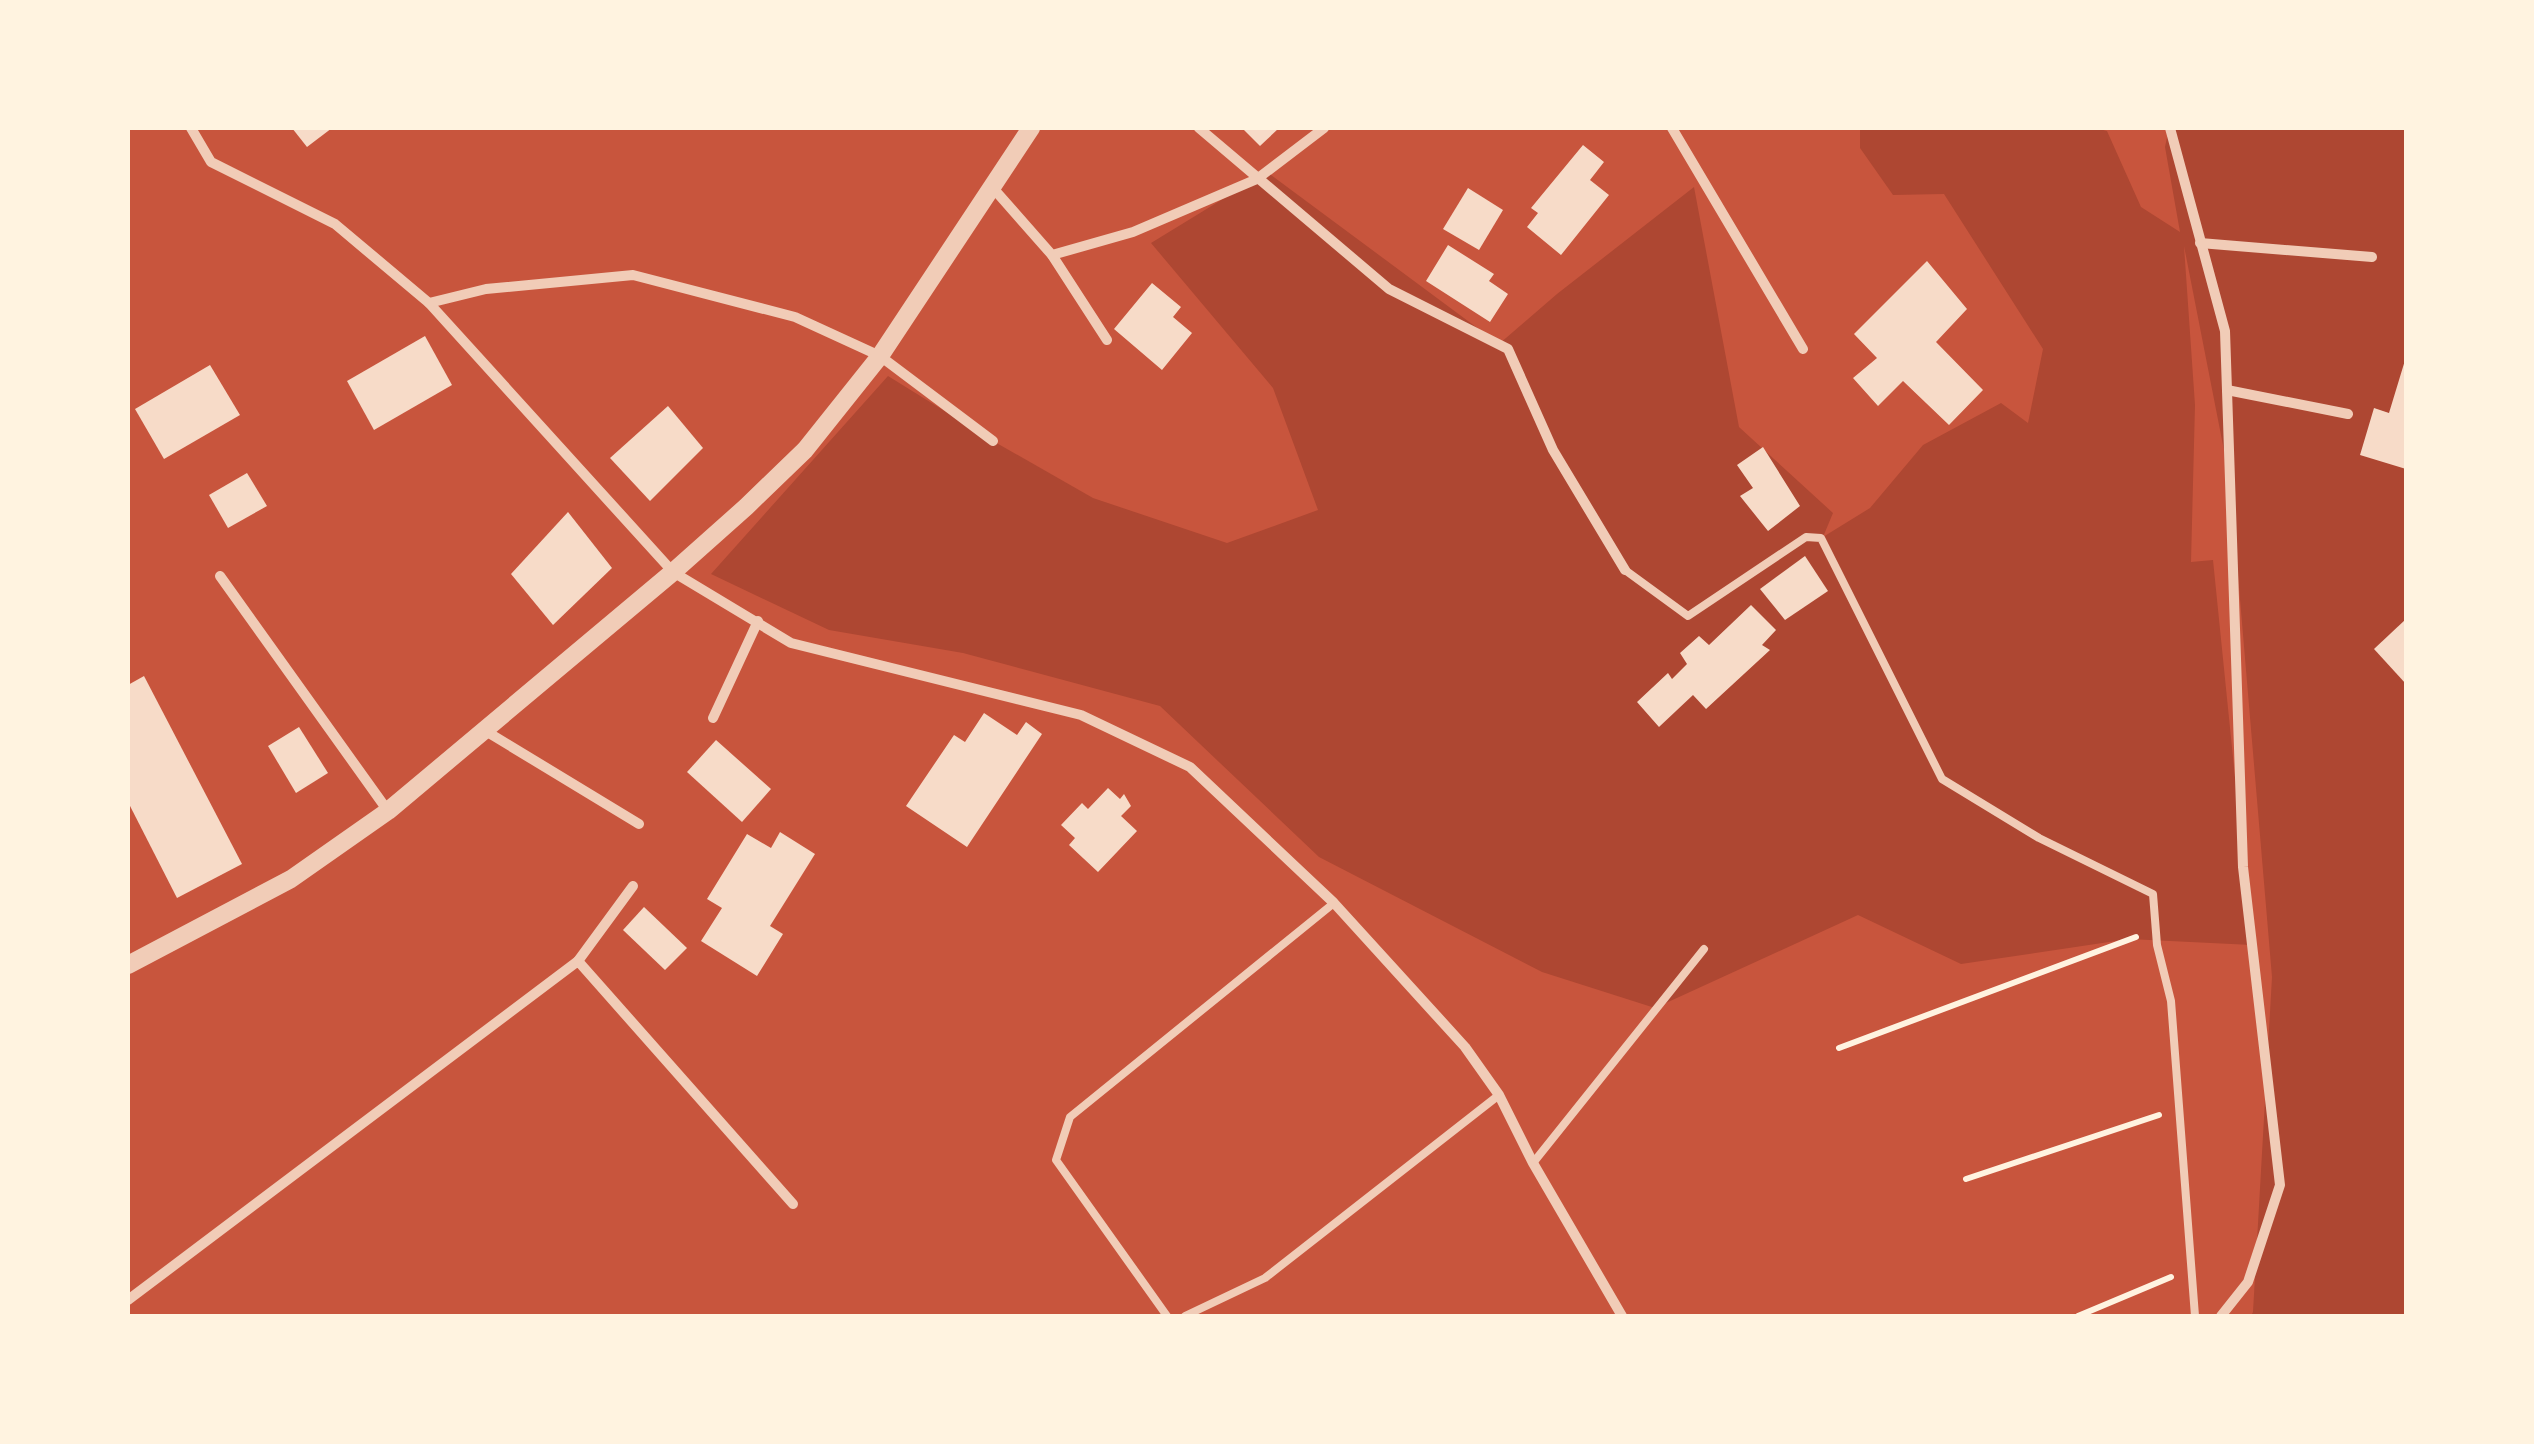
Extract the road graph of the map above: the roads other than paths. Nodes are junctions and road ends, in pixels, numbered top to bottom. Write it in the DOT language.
graph roads {
  1 [pos="191,128"];
  2 [pos="1030,128"];
  3 [pos="1199,128"];
  4 [pos="1324,128"];
  5 [pos="1672,128"];
  6 [pos="2170,128"];
  7 [pos="1258,179"];
  8 [pos="993,188"];
  9 [pos="2200,243"];
  10 [pos="1052,255"];
  11 [pos="2372,257"];
  12 [pos="429,302"];
  13 [pos="1107,340"];
  14 [pos="1803,349"];
  15 [pos="880,356"];
  16 [pos="2227,390"];
  17 [pos="2348,414"];
  18 [pos="993,441"];
  19 [pos="1625,570"];
  20 [pos="673,572"];
  21 [pos="220,576"];
  22 [pos="758,621"];
  23 [pos="713,718"];
  24 [pos="484,730"];
  25 [pos="388,810"];
  26 [pos="639,824"];
  27 [pos="632,886"];
  28 [pos="1334,903"];
  29 [pos="1704,949"];
  30 [pos="578,960"];
  31 [pos="128,965"];
  32 [pos="1499,1095"];
  33 [pos="1534,1163"];
  34 [pos="792,1204"];
  35 [pos="128,1300"];
  36 [pos="1167,1316"];
  37 [pos="1185,1316"];
  38 [pos="1622,1316"];
  39 [pos="2194,1316"];
  40 [pos="2221,1316"];
  1 -- 12 [label="street"];
  2 -- 8 [label="street"];
  3 -- 7 [label="street"];
  4 -- 7 [label="street"];
  5 -- 14 [label="street"];
  6 -- 9 [label="street"];
  7 -- 10 [label="street"];
  7 -- 19 [label="street"];
  8 -- 10 [label="street"];
  8 -- 15 [label="street"];
  9 -- 11 [label="street"];
  9 -- 16 [label="street"];
  10 -- 13 [label="street"];
  12 -- 15 [label="street"];
  12 -- 20 [label="street"];
  15 -- 18 [label="street"];
  15 -- 20 [label="street"];
  16 -- 17 [label="street"];
  16 -- 40 [label="street"];
  19 -- 39 [label="lane"];
  20 -- 22 [label="street"];
  20 -- 24 [label="street"];
  21 -- 25 [label="street"];
  22 -- 23 [label="street"];
  22 -- 28 [label="street"];
  24 -- 25 [label="street"];
  24 -- 26 [label="street"];
  25 -- 31 [label="street"];
  27 -- 30 [label="street"];
  28 -- 32 [label="street"];
  28 -- 36 [label="lane"];
  29 -- 33 [label="lane"];
  30 -- 34 [label="street"];
  30 -- 35 [label="street"];
  32 -- 33 [label="street"];
  32 -- 37 [label="lane"];
  33 -- 38 [label="street"];
}
